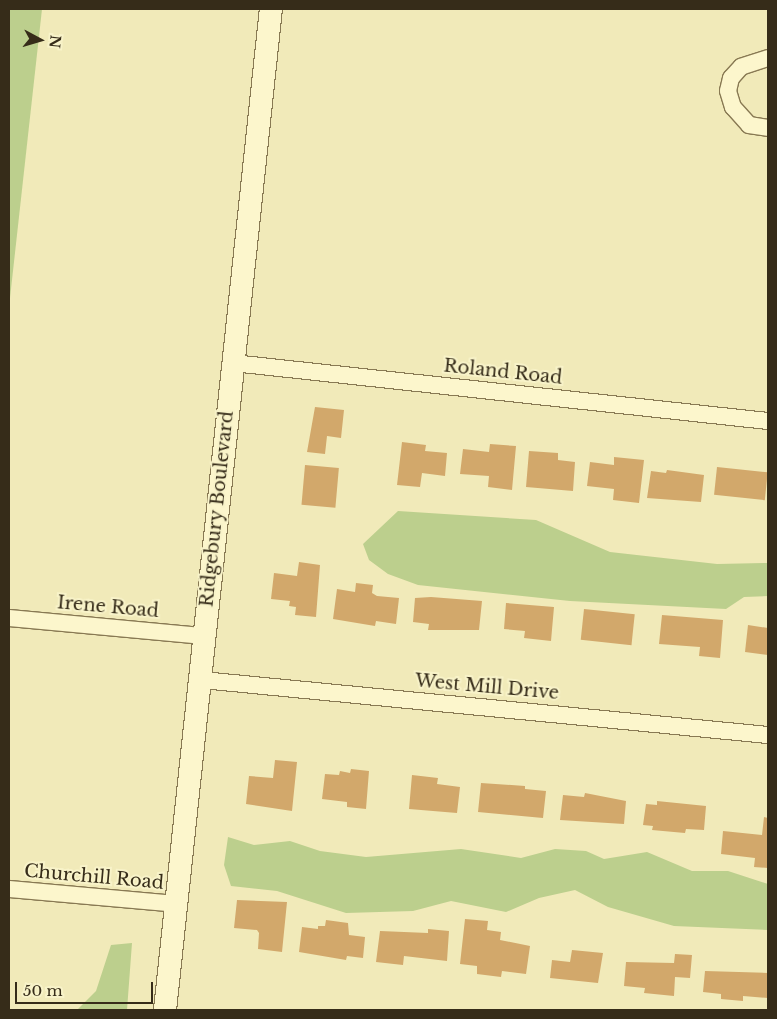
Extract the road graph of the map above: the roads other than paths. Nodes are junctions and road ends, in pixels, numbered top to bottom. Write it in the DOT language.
graph roads {
  1 [pos="271,9"];
  2 [pos="768,58"];
  3 [pos="768,128"];
  4 [pos="233,363"];
  5 [pos="768,421"];
  6 [pos="9,618"];
  7 [pos="204,636"];
  8 [pos="202,680"];
  9 [pos="768,734"];
  10 [pos="9,889"];
  11 [pos="176,904"];
  12 [pos="165,1010"];
  1 -- 4 [label="street, Ridgebury Boulevard"];
  2 -- 3 [label="street"];
  4 -- 5 [label="street, Roland Road"];
  4 -- 7 [label="street, Ridgebury Boulevard"];
  6 -- 7 [label="street, Irene Road"];
  7 -- 8 [label="street, Ridgebury Boulevard"];
  8 -- 9 [label="street, West Mill Drive"];
  8 -- 11 [label="street, Ridgebury Boulevard"];
  10 -- 11 [label="street, Churchill Road"];
  11 -- 12 [label="street, Ridgebury Boulevard"];
}
